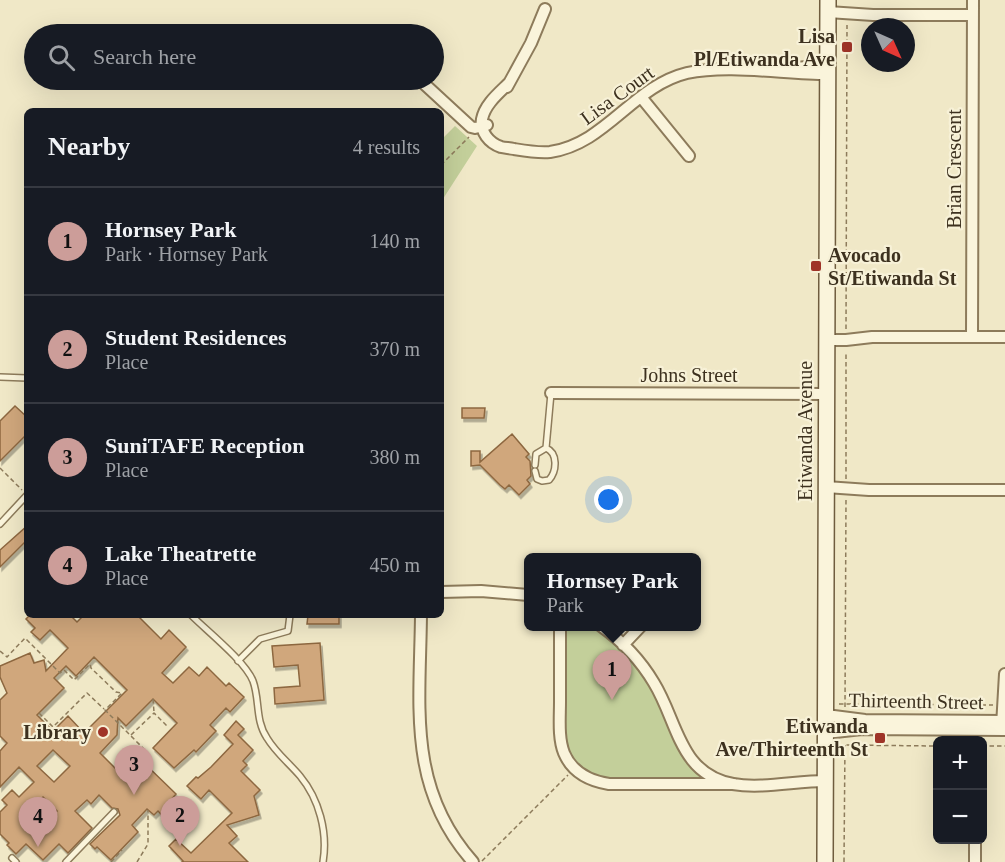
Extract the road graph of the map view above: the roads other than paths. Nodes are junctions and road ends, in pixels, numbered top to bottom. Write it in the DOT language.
graph roads {
  1 [pos="973,0"];
  2 [pos="545,9"];
  3 [pos="828,10"];
  4 [pos="873,15"];
  5 [pos="973,15"];
  6 [pos="827,70"];
  7 [pos="432,90"];
  8 [pos="641,97"];
  9 [pos="484,124"];
  10 [pos="689,156"];
  11 [pos="827,337"];
  12 [pos="972,337"];
  13 [pos="1005,337"];
  14 [pos="0,377"];
  15 [pos="24,378"];
  16 [pos="551,393"];
  17 [pos="827,394"];
  18 [pos="546,448"];
  19 [pos="826,490"];
  20 [pos="1005,490"];
  21 [pos="24,498"];
  22 [pos="0,524"];
  23 [pos="444,592"];
  24 [pos="524,595"];
  25 [pos="194,618"];
  26 [pos="290,618"];
  27 [pos="421,618"];
  28 [pos="560,631"];
  29 [pos="606,631"];
  30 [pos="637,631"];
  31 [pos="623,645"];
  32 [pos="238,661"];
  33 [pos="1005,674"];
  34 [pos="826,710"];
  35 [pos="1004,725"];
  36 [pos="975,730"];
  37 [pos="826,739"];
  38 [pos="734,784"];
  39 [pos="825,784"];
  40 [pos="114,812"];
  41 [pos="975,844"];
  42 [pos="66,862"];
  43 [pos="323,862"];
  44 [pos="473,862"];
  45 [pos="825,862"];
  46 [pos="975,862"];
  1 -- 5 [label="street, Brian Crescent"];
  2 -- 9 [label="street"];
  3 -- 4 [label="street"];
  3 -- 4 [label="street"];
  3 -- 6 [label="street, Etiwanda Avenue"];
  4 -- 5 [label="street"];
  5 -- 12 [label="street, Brian Crescent"];
  6 -- 8 [label="street, Lisa Court"];
  6 -- 11 [label="street, Etiwanda Avenue"];
  7 -- 9 [label="street"];
  8 -- 9 [label="street, Lisa Court"];
  8 -- 10 [label="street"];
  11 -- 12 [label="street"];
  11 -- 17 [label="street, Etiwanda Avenue"];
  12 -- 13 [label="street"];
  14 -- 15 [label="lane"];
  16 -- 17 [label="street, Johns Street"];
  16 -- 18 [label="lane"];
  17 -- 19 [label="street, Etiwanda Avenue"];
  18 -- 18 [label="lane"];
  19 -- 20 [label="street"];
  19 -- 34 [label="street, Etiwanda Avenue"];
  21 -- 22 [label="lane"];
  23 -- 24 [label="street"];
  25 -- 32 [label="lane"];
  26 -- 32 [label="lane"];
  27 -- 44 [label="street"];
  28 -- 38 [label="street"];
  29 -- 31 [label="street"];
  30 -- 31 [label="street"];
  31 -- 38 [label="street"];
  32 -- 43 [label="lane"];
  33 -- 35 [label="street"];
  34 -- 36 [label="street, Thirteenth Street"];
  34 -- 37 [label="street, Etiwanda Avenue"];
  35 -- 36 [label="street, Thirteenth Street"];
  36 -- 37 [label="street, Thirteenth Street"];
  37 -- 39 [label="street, Etiwanda Avenue"];
  38 -- 39 [label="street"];
  39 -- 45 [label="street, Etiwanda Avenue"];
  40 -- 42 [label="lane"];
  41 -- 46 [label="street"];
}
